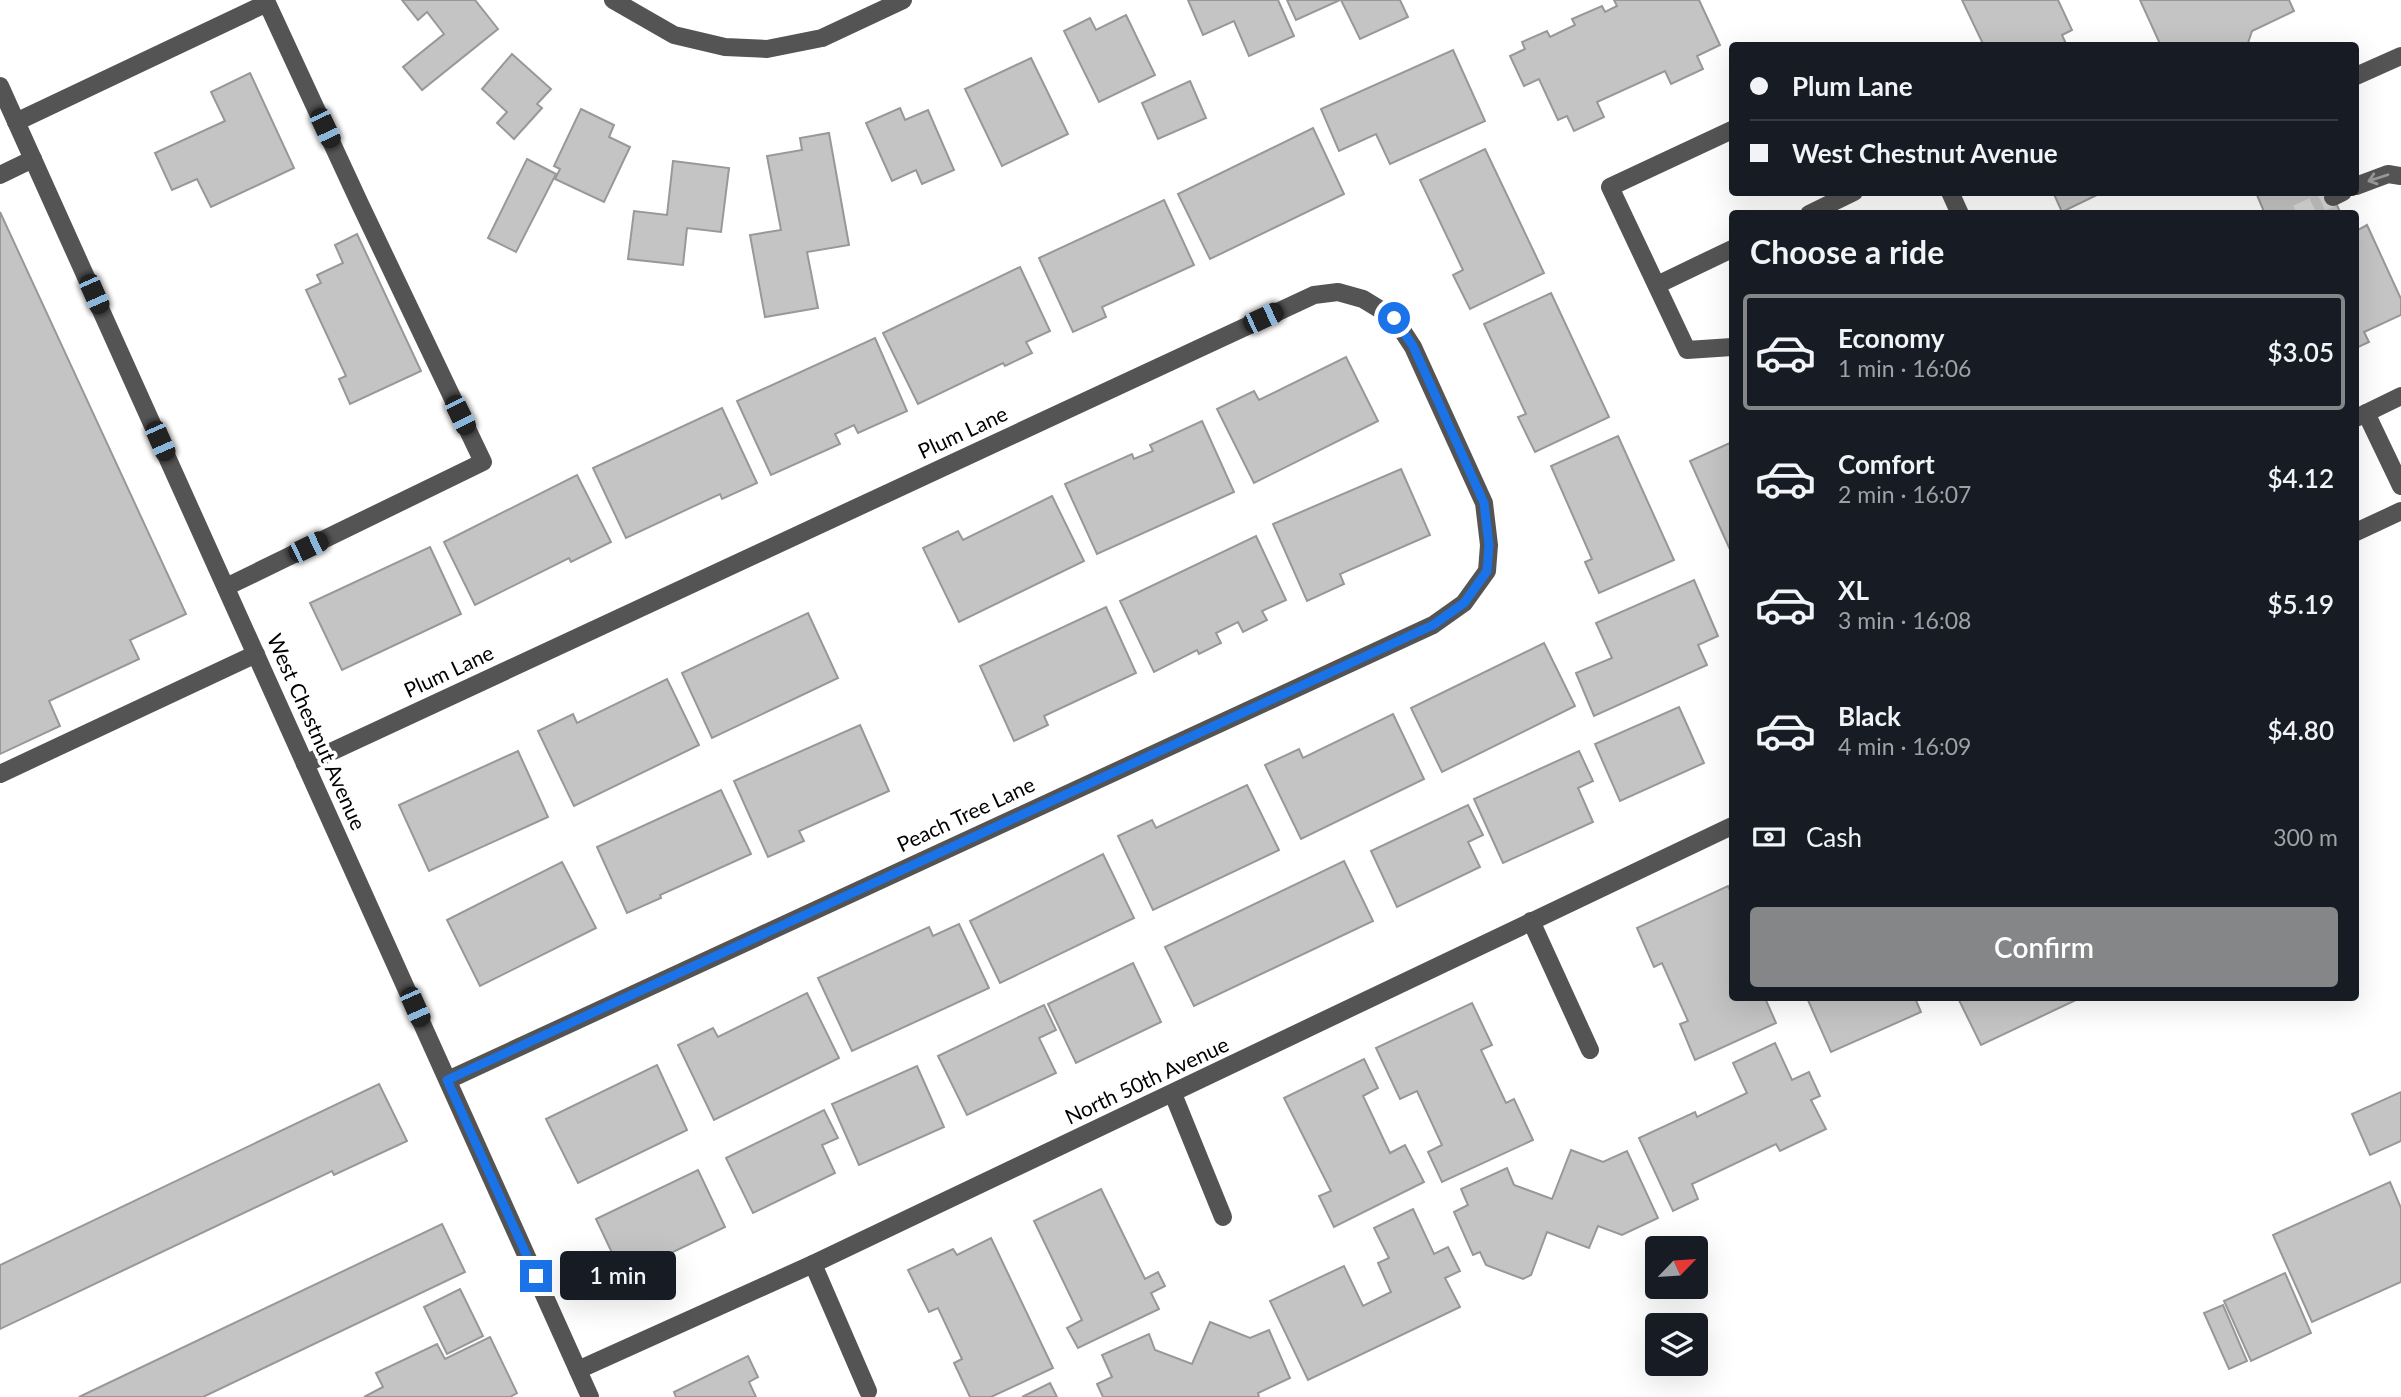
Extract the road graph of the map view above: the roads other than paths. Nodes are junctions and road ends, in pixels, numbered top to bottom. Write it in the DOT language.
graph roads {
  1 [pos="613,0"];
  2 [pos="903,0"];
  3 [pos="2401,56"];
  4 [pos="2359,75"];
  5 [pos="0,86"];
  6 [pos="16,122"];
  7 [pos="1729,131"];
  8 [pos="33,159"];
  9 [pos="0,175"];
  10 [pos="2401,176"];
  11 [pos="2359,185"];
  12 [pos="1846,196"];
  13 [pos="1817,210"];
  14 [pos="1729,250"];
  15 [pos="1657,285"];
  16 [pos="1729,347"];
  17 [pos="2401,396"];
  18 [pos="2361,415"];
  19 [pos="2401,486"];
  20 [pos="2401,511"];
  21 [pos="2359,531"];
  22 [pos="1487,571"];
  23 [pos="226,587"];
  24 [pos="256,654"];
  25 [pos="305,764"];
  26 [pos="0,774"];
  27 [pos="1729,827"];
  28 [pos="1531,921"];
  29 [pos="1590,1050"];
  30 [pos="447,1080"];
  31 [pos="1173,1094"];
  32 [pos="1223,1217"];
  33 [pos="813,1264"];
  34 [pos="578,1370"];
  35 [pos="868,1391"];
  36 [pos="590,1397"];
  1 -- 2 [label="street"];
  3 -- 4 [label="street"];
  5 -- 6 [label="street, West Chestnut Avenue"];
  6 -- 8 [label="street, West Chestnut Avenue"];
  6 -- 23 [label="street"];
  7 -- 15 [label="street"];
  8 -- 9 [label="street"];
  8 -- 23 [label="street, West Chestnut Avenue"];
  10 -- 11 [label="street, one-way"];
  12 -- 13 [label="street"];
  14 -- 15 [label="street"];
  15 -- 16 [label="street"];
  17 -- 18 [label="street"];
  18 -- 19 [label="street"];
  20 -- 21 [label="street"];
  22 -- 25 [label="street, Plum Lane"];
  22 -- 30 [label="street, Peach Tree Lane"];
  23 -- 24 [label="street, West Chestnut Avenue"];
  24 -- 25 [label="street, West Chestnut Avenue"];
  24 -- 26 [label="street"];
  25 -- 30 [label="street, West Chestnut Avenue"];
  27 -- 28 [label="street, North 50th Avenue"];
  28 -- 29 [label="street"];
  28 -- 31 [label="street, North 50th Avenue"];
  30 -- 34 [label="street, West Chestnut Avenue"];
  31 -- 32 [label="street"];
  31 -- 33 [label="street, North 50th Avenue"];
  33 -- 34 [label="street, North 50th Avenue"];
  33 -- 35 [label="street"];
  34 -- 36 [label="street, West Chestnut Avenue"];
}
